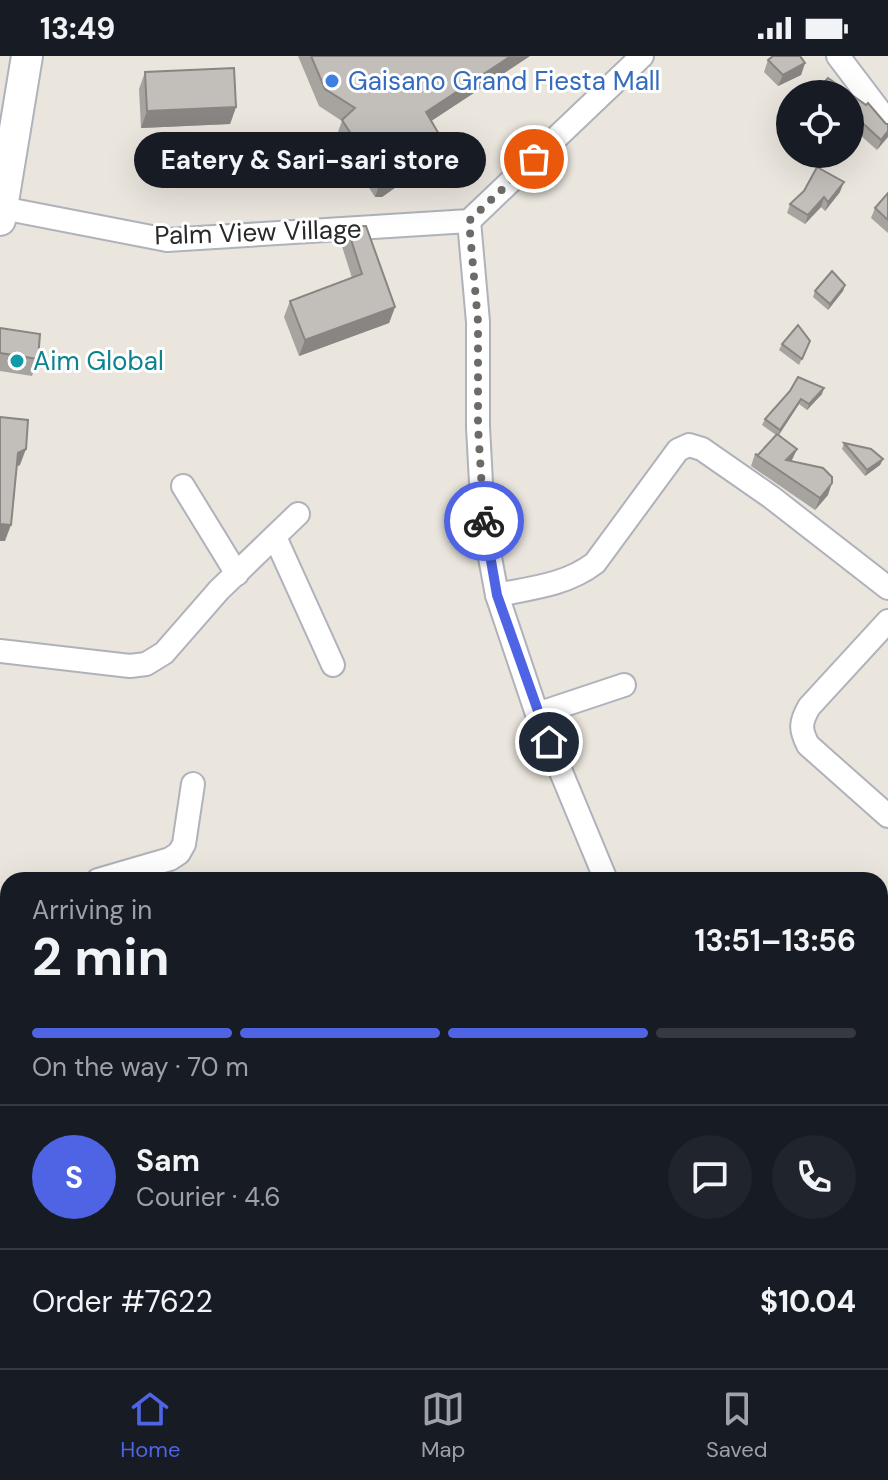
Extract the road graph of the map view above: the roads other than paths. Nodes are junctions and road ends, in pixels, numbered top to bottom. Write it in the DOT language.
graph roads {
  1 [pos="27,56"];
  2 [pos="642,56"];
  3 [pos="838,56"];
  4 [pos="888,122"];
  5 [pos="1,214"];
  6 [pos="469,221"];
  7 [pos="183,486"];
  8 [pos="298,514"];
  9 [pos="275,537"];
  10 [pos="237,574"];
  11 [pos="888,588"];
  12 [pos="497,595"];
  13 [pos="888,621"];
  14 [pos="0,651"];
  15 [pos="333,665"];
  16 [pos="624,685"];
  17 [pos="537,714"];
  18 [pos="193,784"];
  19 [pos="888,816"];
  20 [pos="125,872"];
  21 [pos="603,872"];
  1 -- 5 [label="street"];
  2 -- 6 [label="street"];
  3 -- 4 [label="street"];
  5 -- 6 [label="street, Palm View Village"];
  6 -- 12 [label="street"];
  7 -- 10 [label="street"];
  8 -- 9 [label="street"];
  9 -- 10 [label="street"];
  9 -- 15 [label="street"];
  10 -- 14 [label="street"];
  11 -- 12 [label="street"];
  12 -- 17 [label="street"];
  13 -- 19 [label="street"];
  16 -- 17 [label="street"];
  17 -- 21 [label="street"];
  18 -- 20 [label="street"];
}
